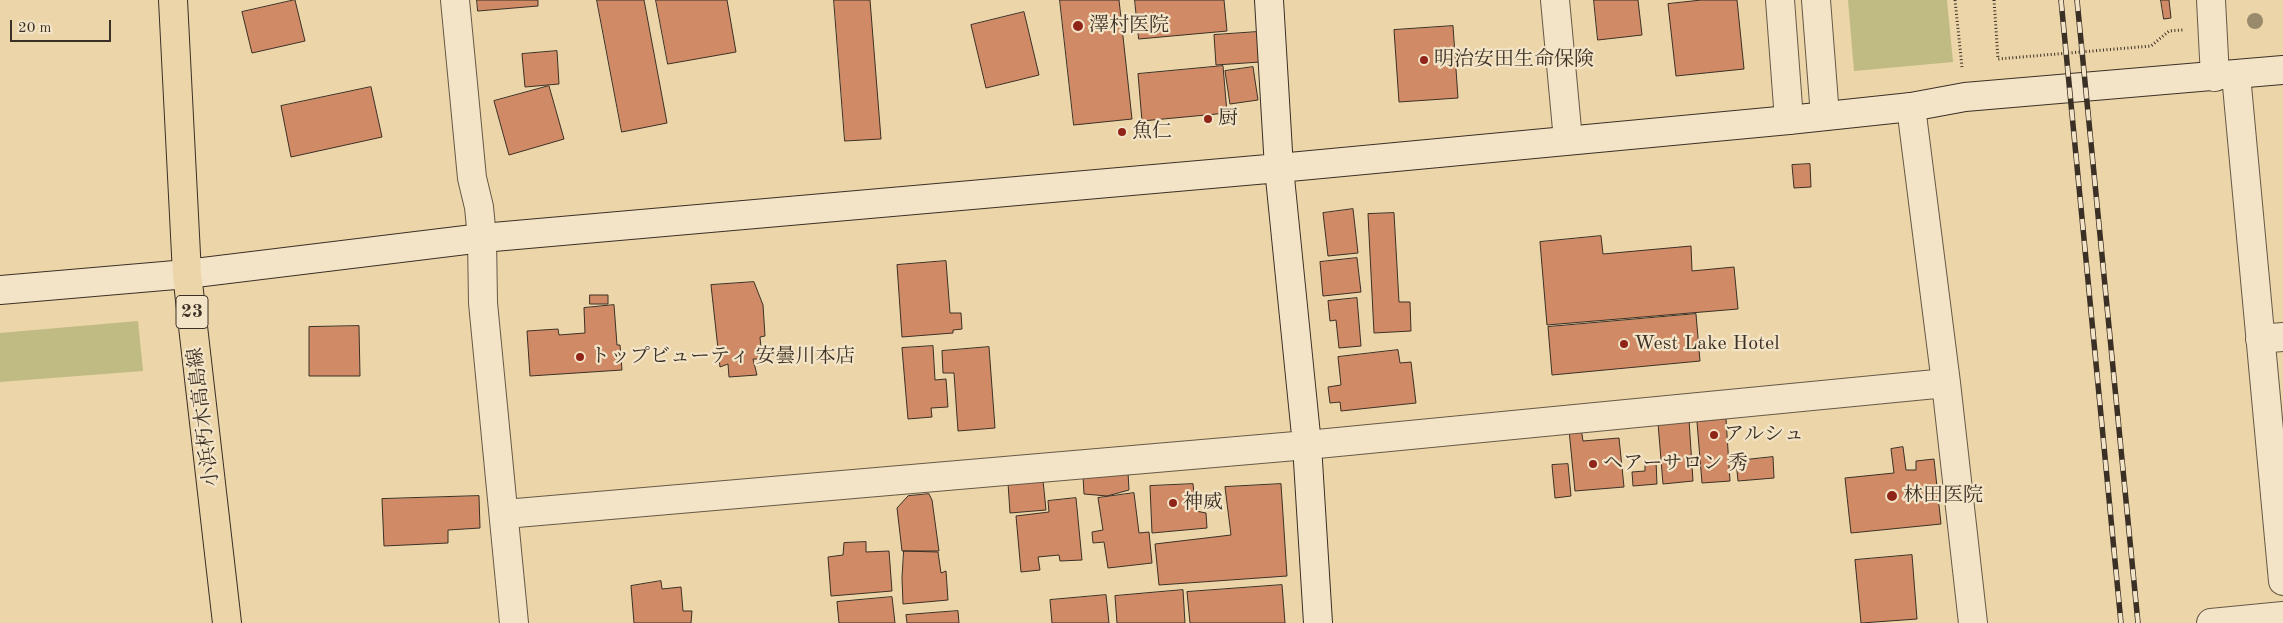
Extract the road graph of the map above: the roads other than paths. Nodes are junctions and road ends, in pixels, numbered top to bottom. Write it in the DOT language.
graph roads {
  1 [pos="173,0"];
  2 [pos="455,0"];
  3 [pos="1269,0"];
  4 [pos="1555,0"];
  5 [pos="1780,0"];
  6 [pos="1816,0"];
  7 [pos="2211,0"];
  8 [pos="2283,70"];
  9 [pos="2226,76"];
  10 [pos="1911,106"];
  11 [pos="1825,116"];
  12 [pos="1790,120"];
  13 [pos="1568,140"];
  14 [pos="1279,168"];
  15 [pos="482,238"];
  16 [pos="187,274"];
  17 [pos="0,290"];
  18 [pos="2272,338"];
  19 [pos="1946,383"];
  20 [pos="1307,444"];
  21 [pos="505,514"];
  22 [pos="2283,581"];
  23 [pos="2283,616"];
  24 [pos="227,623"];
  25 [pos="514,623"];
  26 [pos="1318,623"];
  27 [pos="1973,623"];
  28 [pos="2211,623"];
  1 -- 16 [label="main road, 小浜朽木高島線 / 23"];
  2 -- 15 [label="street"];
  3 -- 14 [label="street"];
  4 -- 13 [label="street"];
  5 -- 12 [label="street"];
  6 -- 11 [label="street"];
  7 -- 9 [label="street"];
  8 -- 9 [label="street"];
  9 -- 10 [label="street"];
  9 -- 18 [label="street"];
  10 -- 11 [label="street"];
  10 -- 19 [label="street"];
  11 -- 12 [label="street"];
  12 -- 13 [label="street"];
  13 -- 14 [label="street"];
  14 -- 15 [label="street"];
  14 -- 20 [label="street"];
  15 -- 16 [label="street"];
  15 -- 21 [label="street"];
  16 -- 17 [label="street"];
  16 -- 24 [label="main road, 小浜朽木高島線 / 23"];
  18 -- 22 [label="street"];
  19 -- 20 [label="street"];
  19 -- 27 [label="street"];
  20 -- 21 [label="street"];
  20 -- 26 [label="street"];
  21 -- 25 [label="street"];
  23 -- 28 [label="street"];
}
